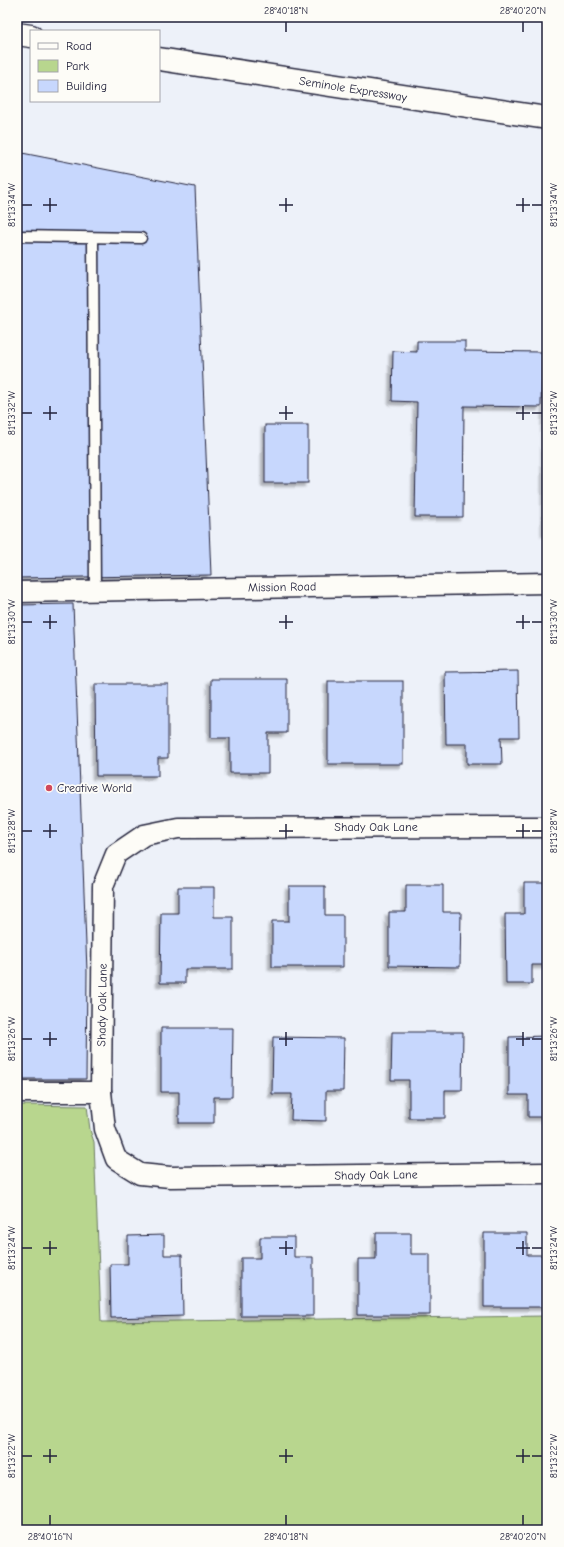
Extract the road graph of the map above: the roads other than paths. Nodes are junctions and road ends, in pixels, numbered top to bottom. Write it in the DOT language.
graph roads {
  1 [pos="17,34"];
  2 [pos="30,36"];
  3 [pos="160,59"];
  4 [pos="547,118"];
  5 [pos="17,236"];
  6 [pos="94,238"];
  7 [pos="141,238"];
  8 [pos="547,583"];
  9 [pos="95,590"];
  10 [pos="17,592"];
  11 [pos="547,827"];
  12 [pos="17,1052"];
  13 [pos="17,1092"];
  14 [pos="101,1092"];
  15 [pos="547,1173"];
  1 -- 2 [label="highway"];
  3 -- 4 [label="highway, Seminole Expressway"];
  5 -- 6 [label="lane"];
  6 -- 7 [label="lane"];
  6 -- 9 [label="lane"];
  8 -- 9 [label="street, Mission Road"];
  9 -- 10 [label="street, Mission Road"];
  11 -- 14 [label="street, Shady Oak Lane"];
  12 -- 13 [label="lane"];
  13 -- 14 [label="street"];
  14 -- 15 [label="street, Shady Oak Lane"];
}
